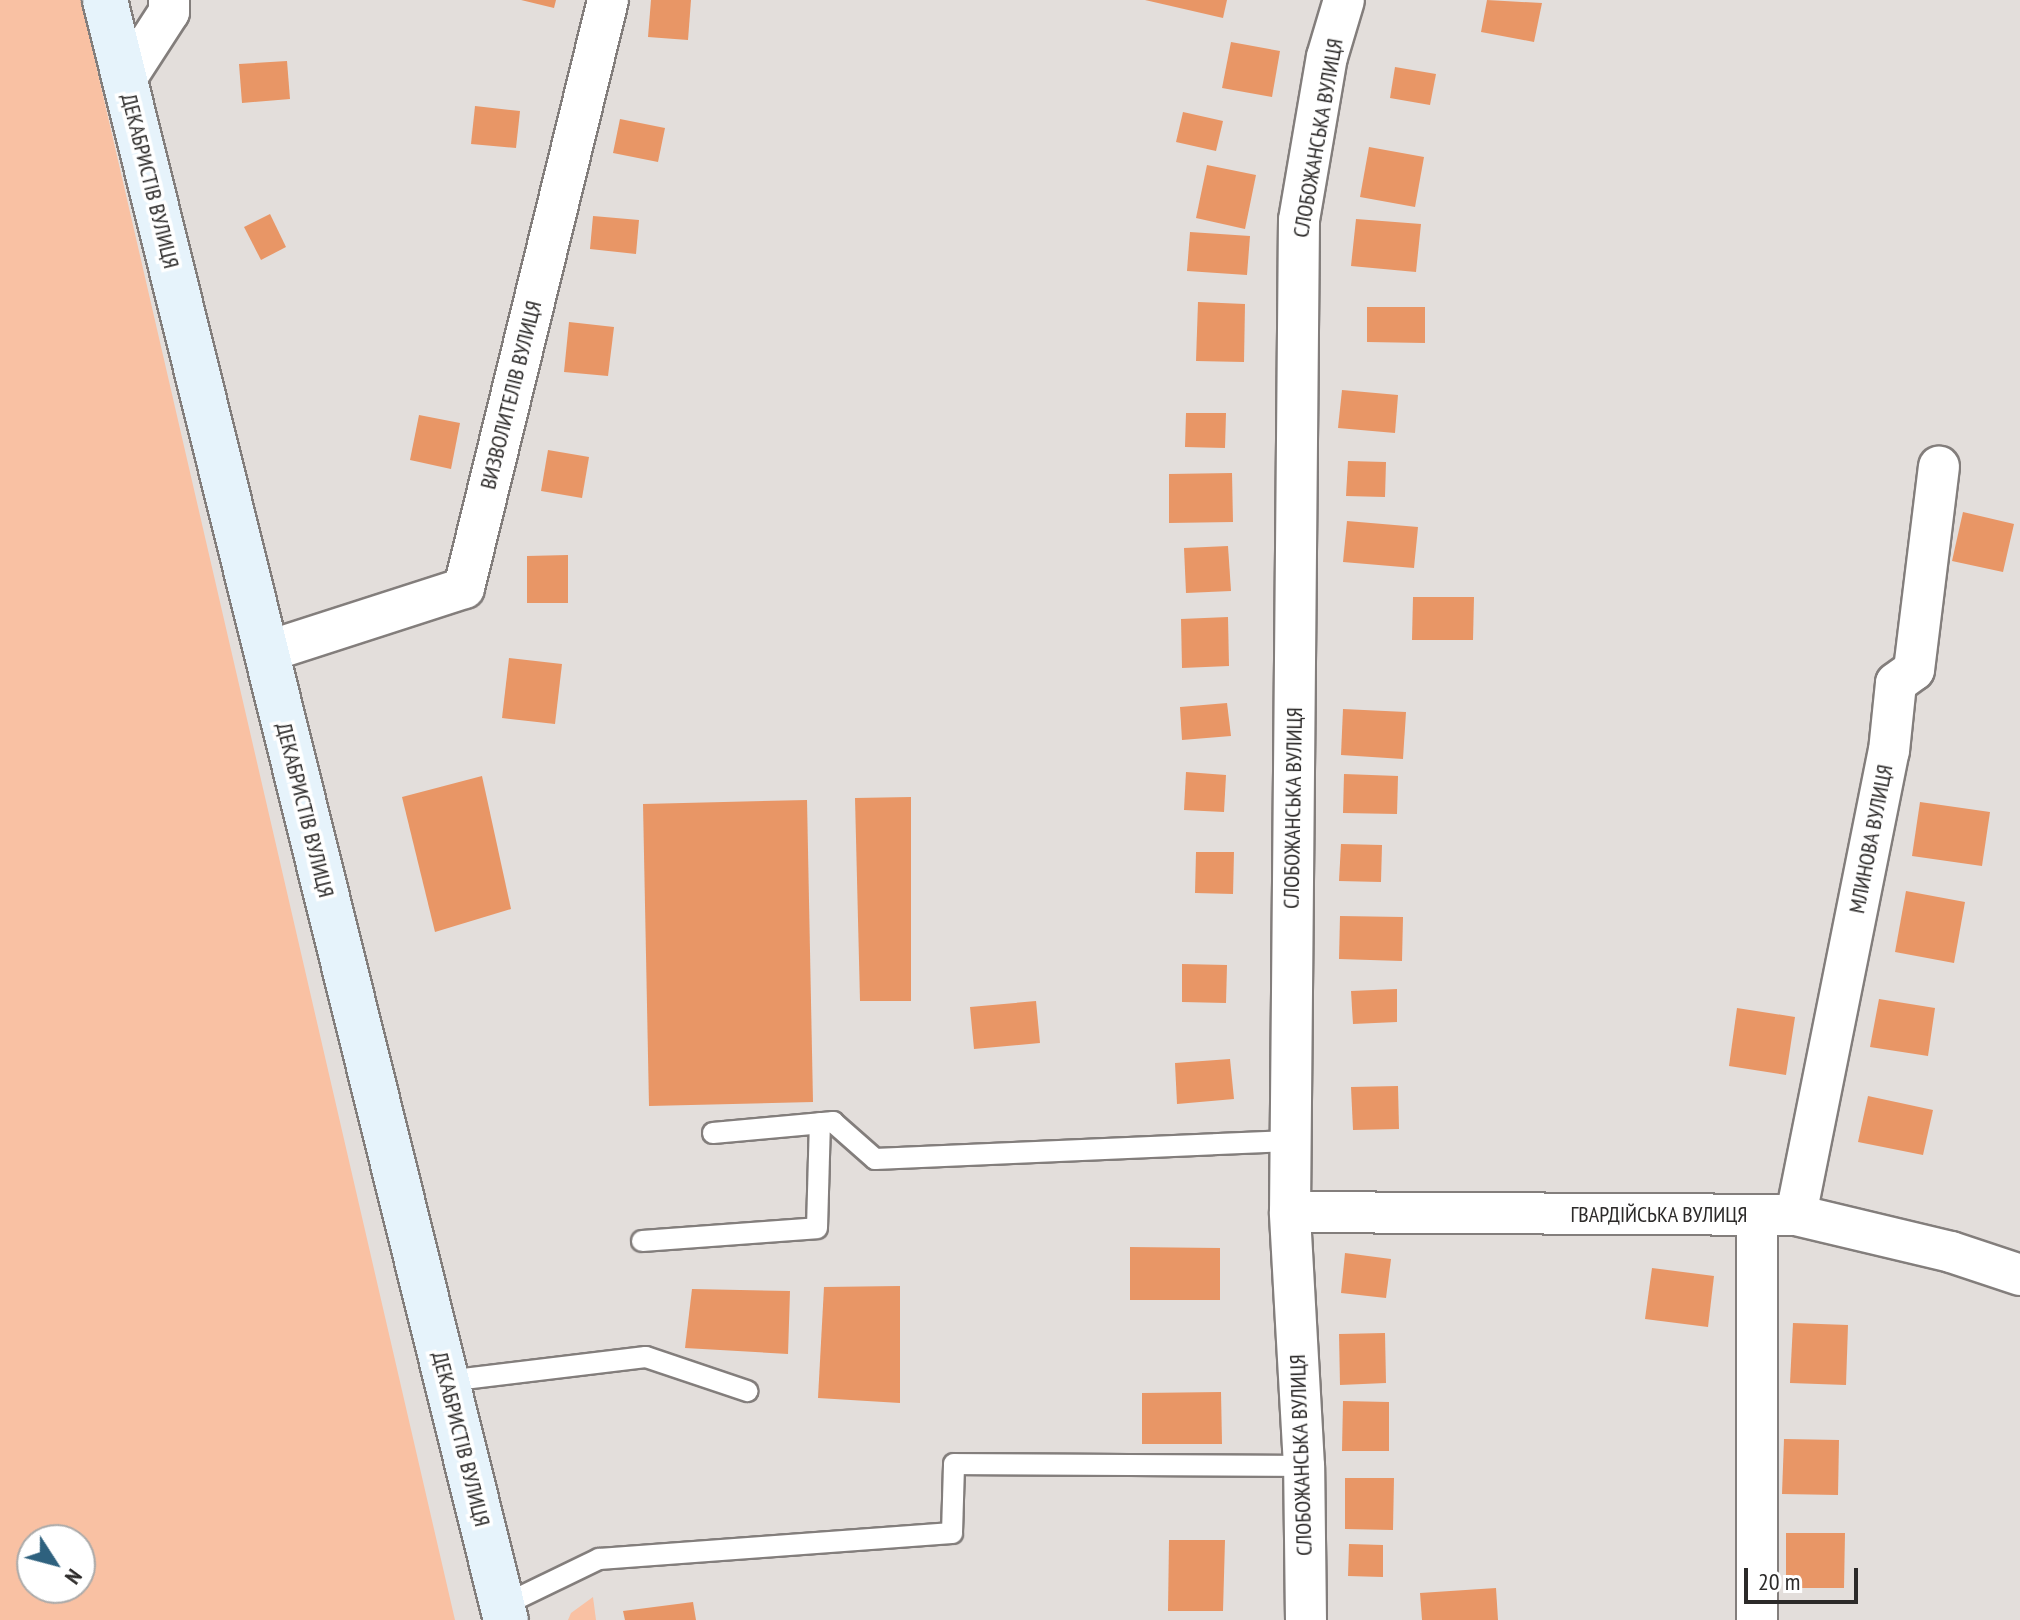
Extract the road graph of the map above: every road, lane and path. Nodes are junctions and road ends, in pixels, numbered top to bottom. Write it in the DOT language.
graph roads {
  1 [pos="105,0"];
  2 [pos="169,0"];
  3 [pos="608,0"];
  4 [pos="1344,0"];
  5 [pos="125,80"];
  6 [pos="1939,467"];
  7 [pos="266,652"];
  8 [pos="820,1123"];
  9 [pos="713,1133"];
  10 [pos="1290,1141"];
  11 [pos="1290,1212"];
  12 [pos="1776,1215"];
  13 [pos="642,1241"];
  14 [pos="2020,1275"];
  15 [pos="447,1381"];
  16 [pos="747,1391"];
  17 [pos="1304,1466"];
  18 [pos="504,1613"];
  19 [pos="1306,1620"];
  20 [pos="1757,1620"];
  1 -- 5 [label="street, ДЕКАБРИСТІВ ВУЛИЦЯ"];
  2 -- 5 [label="street"];
  3 -- 7 [label="street, ВИЗВОЛИТЕЛІВ ВУЛИЦЯ"];
  4 -- 10 [label="street, СЛОБОЖАНСЬКА ВУЛИЦЯ"];
  5 -- 7 [label="street, ДЕКАБРИСТІВ ВУЛИЦЯ"];
  6 -- 12 [label="street, МЛИНОВА ВУЛИЦЯ"];
  7 -- 15 [label="street, ДЕКАБРИСТІВ ВУЛИЦЯ"];
  8 -- 9 [label="lane"];
  8 -- 10 [label="lane"];
  8 -- 13 [label="lane"];
  10 -- 11 [label="street, СЛОБОЖАНСЬКА ВУЛИЦЯ"];
  11 -- 12 [label="street, ГВАРДІЙСЬКА ВУЛИЦЯ"];
  11 -- 17 [label="street, СЛОБОЖАНСЬКА ВУЛИЦЯ"];
  12 -- 14 [label="street, ГВАРДІЙСЬКА ВУЛИЦЯ"];
  12 -- 20 [label="street, МЛИНОВА ВУЛИЦЯ"];
  15 -- 16 [label="lane"];
  15 -- 18 [label="street, ДЕКАБРИСТІВ ВУЛИЦЯ"];
  17 -- 18 [label="lane"];
  17 -- 19 [label="street, СЛОБОЖАНСЬКА ВУЛИЦЯ"];
}
